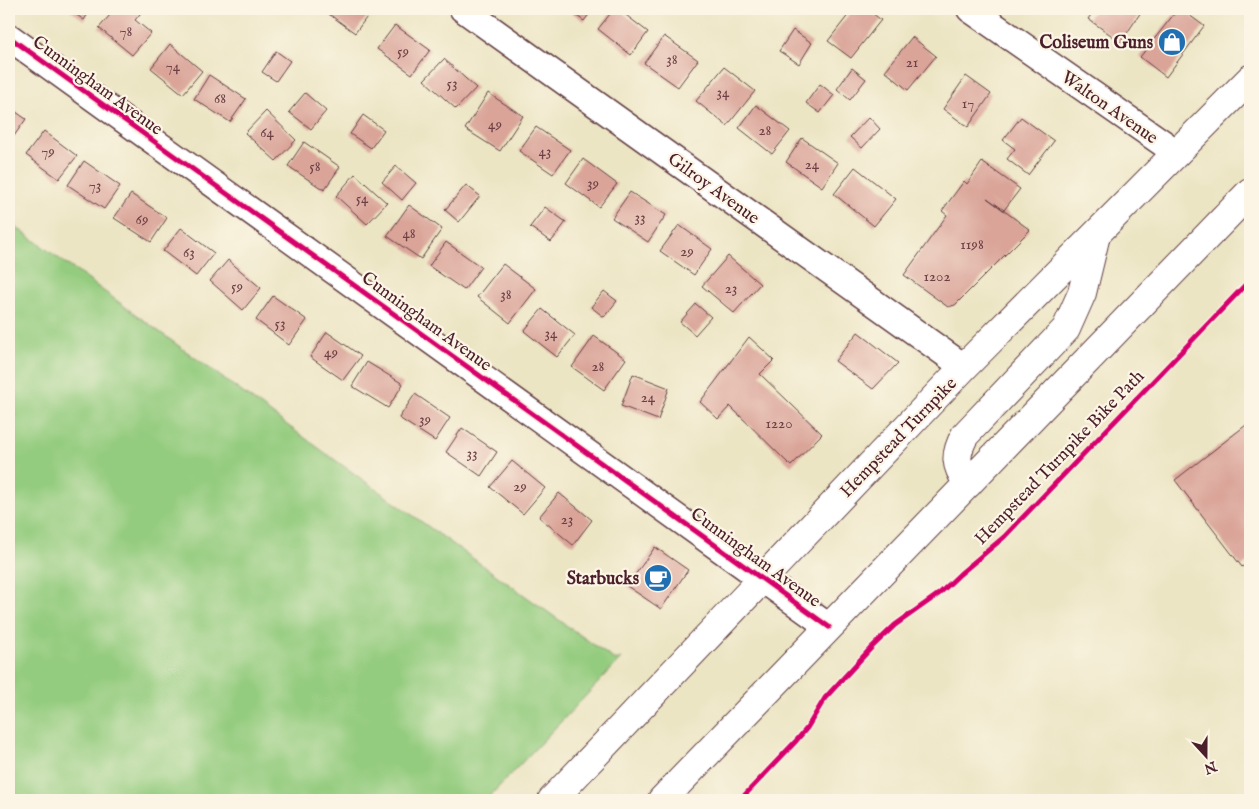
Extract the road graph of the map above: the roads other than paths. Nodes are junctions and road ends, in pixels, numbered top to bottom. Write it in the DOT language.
graph roads {
  1 [pos="463,9"];
  2 [pos="970,9"];
  3 [pos="9,37"];
  4 [pos="1250,79"];
  5 [pos="1177,154"];
  6 [pos="1250,192"];
  7 [pos="1096,235"];
  8 [pos="964,367"];
  9 [pos="968,484"];
  10 [pos="762,579"];
  11 [pos="829,627"];
  12 [pos="552,800"];
  13 [pos="662,800"];
  1 -- 8 [label="street, Gilroy Avenue"];
  2 -- 5 [label="street, Walton Avenue"];
  3 -- 10 [label="street, Cunningham Avenue"];
  4 -- 5 [label="main road, Hempstead Turnpike"];
  5 -- 7 [label="main road, Hempstead Turnpike"];
  6 -- 9 [label="main road"];
  7 -- 8 [label="main road, Hempstead Turnpike"];
  7 -- 9 [label="main road"];
  8 -- 10 [label="main road, Hempstead Turnpike"];
  9 -- 11 [label="main road"];
  10 -- 11 [label="street, Cunningham Avenue"];
  10 -- 12 [label="main road, Hempstead Turnpike"];
  11 -- 13 [label="main road"];
}
